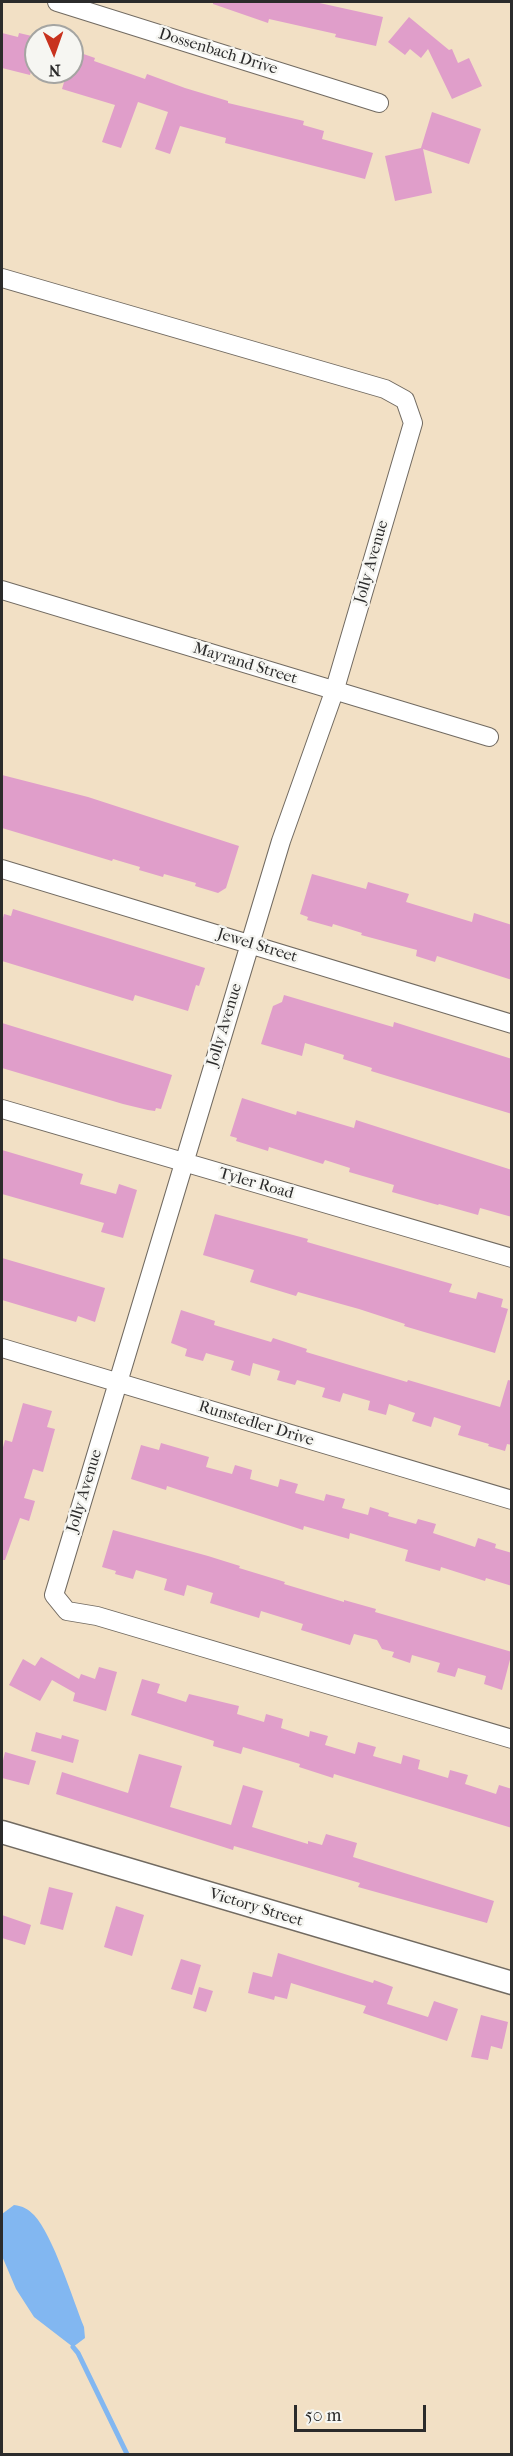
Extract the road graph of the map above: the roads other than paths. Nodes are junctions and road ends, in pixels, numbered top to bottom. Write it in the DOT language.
graph roads {
  1 [pos="57,2"];
  2 [pos="380,103"];
  3 [pos="2,278"];
  4 [pos="2,590"];
  5 [pos="334,692"];
  6 [pos="489,737"];
  7 [pos="2,869"];
  8 [pos="249,944"];
  9 [pos="512,1024"];
  10 [pos="2,1109"];
  11 [pos="183,1163"];
  12 [pos="512,1258"];
  13 [pos="2,1348"];
  14 [pos="117,1383"];
  15 [pos="512,1500"];
  16 [pos="512,1739"];
  17 [pos="2,1832"];
  18 [pos="512,1983"];
  1 -- 2 [label="street, Dossenbach Drive"];
  3 -- 5 [label="street, Jolly Avenue"];
  4 -- 5 [label="street, Mayrand Street"];
  5 -- 6 [label="street, Mayrand Street"];
  5 -- 8 [label="street, Jolly Avenue"];
  7 -- 8 [label="street, Jewel Street"];
  8 -- 9 [label="street, Jewel Street"];
  8 -- 11 [label="street, Jolly Avenue"];
  10 -- 11 [label="street, Tyler Road"];
  11 -- 12 [label="street, Tyler Road"];
  11 -- 14 [label="street, Jolly Avenue"];
  13 -- 14 [label="street, Runstedler Drive"];
  14 -- 15 [label="street, Runstedler Drive"];
  14 -- 16 [label="street, Jolly Avenue"];
  17 -- 18 [label="street, Victory Street"];
}
